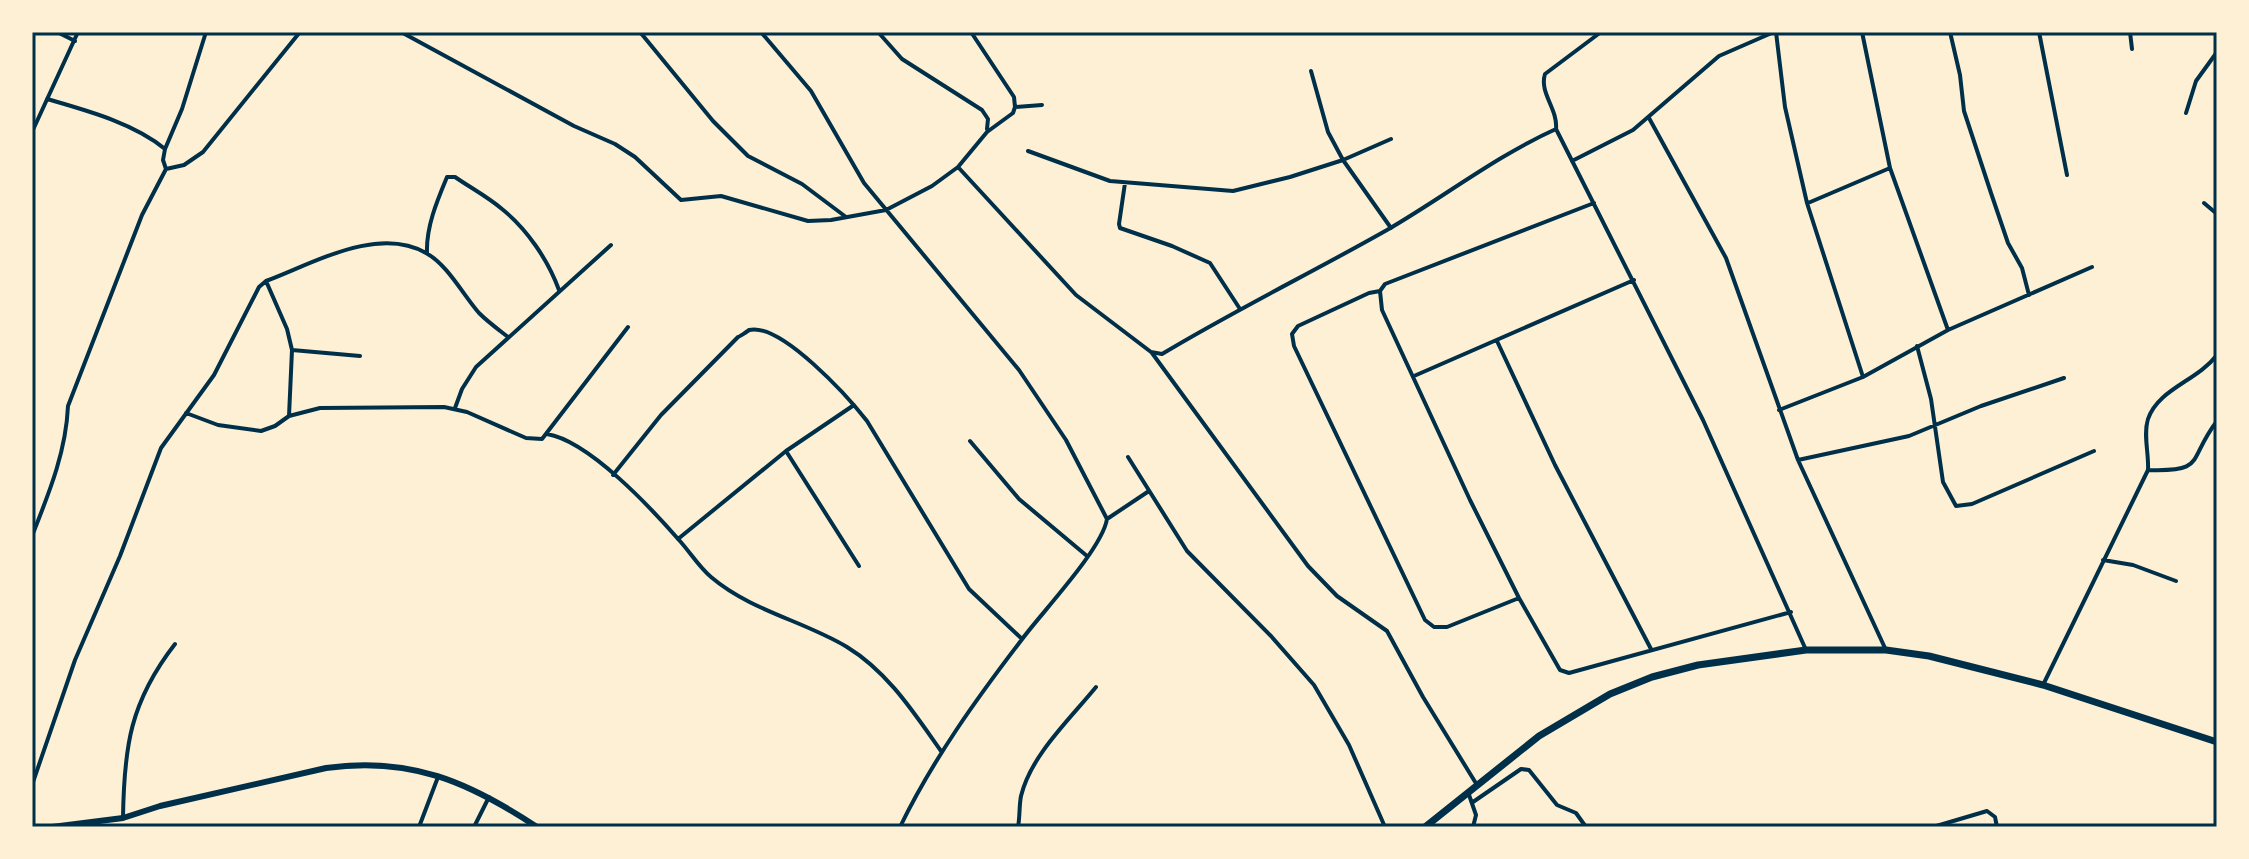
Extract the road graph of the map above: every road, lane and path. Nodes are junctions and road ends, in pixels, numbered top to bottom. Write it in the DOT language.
graph roads {
  1 [pos="57,32"];
  2 [pos="78,32"];
  3 [pos="206,32"];
  4 [pos="300,32"];
  5 [pos="401,32"];
  6 [pos="640,32"];
  7 [pos="761,32"];
  8 [pos="878,32"];
  9 [pos="971,32"];
  10 [pos="1601,32"];
  11 [pos="1775,32"];
  12 [pos="1862,32"];
  13 [pos="1950,32"];
  14 [pos="2039,32"];
  15 [pos="2130,32"];
  16 [pos="75,41"];
  17 [pos="2132,49"];
  18 [pos="2217,52"];
  19 [pos="1311,71"];
  20 [pos="47,99"];
  21 [pos="1042,105"];
  22 [pos="1015,107"];
  23 [pos="2186,113"];
  24 [pos="1649,118"];
  25 [pos="1556,129"];
  26 [pos="32,132"];
  27 [pos="987,132"];
  28 [pos="1391,139"];
  29 [pos="165,149"];
  30 [pos="1028,151"];
  31 [pos="1343,160"];
  32 [pos="1572,161"];
  33 [pos="958,167"];
  34 [pos="1890,168"];
  35 [pos="166,169"];
  36 [pos="2067,175"];
  37 [pos="1125,183"];
  38 [pos="1594,203"];
  39 [pos="1807,203"];
  40 [pos="2204,203"];
  41 [pos="886,210"];
  42 [pos="2217,214"];
  43 [pos="846,217"];
  44 [pos="1391,228"];
  45 [pos="611,245"];
  46 [pos="427,253"];
  47 [pos="2092,267"];
  48 [pos="1634,280"];
  49 [pos="266,281"];
  50 [pos="559,290"];
  51 [pos="1380,291"];
  52 [pos="2029,295"];
  53 [pos="1240,309"];
  54 [pos="628,327"];
  55 [pos="1948,330"];
  56 [pos="508,337"];
  57 [pos="1497,341"];
  58 [pos="1917,346"];
  59 [pos="292,350"];
  60 [pos="1151,352"];
  61 [pos="2217,355"];
  62 [pos="360,356"];
  63 [pos="1414,376"];
  64 [pos="1863,377"];
  65 [pos="2064,378"];
  66 [pos="854,405"];
  67 [pos="455,408"];
  68 [pos="1779,410"];
  69 [pos="186,413"];
  70 [pos="289,416"];
  71 [pos="2217,421"];
  72 [pos="1933,424"];
  73 [pos="547,434"];
  74 [pos="970,441"];
  75 [pos="786,451"];
  76 [pos="2094,451"];
  77 [pos="1128,457"];
  78 [pos="1798,460"];
  79 [pos="2148,470"];
  80 [pos="613,475"];
  81 [pos="1149,491"];
  82 [pos="1107,519"];
  83 [pos="32,536"];
  84 [pos="678,539"];
  85 [pos="1087,556"];
  86 [pos="2103,560"];
  87 [pos="859,566"];
  88 [pos="2176,581"];
  89 [pos="1519,598"];
  90 [pos="1791,612"];
  91 [pos="1022,639"];
  92 [pos="175,644"];
  93 [pos="1651,649"];
  94 [pos="1806,650"];
  95 [pos="1886,650"];
  96 [pos="2043,685"];
  97 [pos="1096,687"];
  98 [pos="2217,742"];
  99 [pos="941,751"];
  100 [pos="438,776"];
  101 [pos="32,785"];
  102 [pos="1477,785"];
  103 [pos="1468,792"];
  104 [pos="489,797"];
  105 [pos="1473,802"];
  106 [pos="123,818"];
  107 [pos="52,827"];
  108 [pos="419,827"];
  109 [pos="474,827"];
  110 [pos="537,827"];
  111 [pos="900,827"];
  112 [pos="1018,827"];
  113 [pos="1385,827"];
  114 [pos="1425,827"];
  115 [pos="1473,827"];
  116 [pos="1586,827"];
  117 [pos="1933,827"];
  118 [pos="1997,827"];
  1 -- 16 [label="street"];
  2 -- 16 [label="street"];
  3 -- 29 [label="street"];
  4 -- 35 [label="street"];
  5 -- 43 [label="street"];
  6 -- 43 [label="street"];
  7 -- 41 [label="street"];
  8 -- 27 [label="street"];
  9 -- 22 [label="street"];
  10 -- 25 [label="street"];
  11 -- 24 [label="street"];
  11 -- 39 [label="street"];
  12 -- 34 [label="street"];
  13 -- 52 [label="street"];
  14 -- 36 [label="street"];
  15 -- 17 [label="street"];
  16 -- 20 [label="street"];
  18 -- 23 [label="street"];
  19 -- 31 [label="street"];
  20 -- 26 [label="street"];
  20 -- 29 [label="street"];
  21 -- 22 [label="street"];
  22 -- 27 [label="street"];
  24 -- 32 [label="street"];
  24 -- 68 [label="street"];
  25 -- 32 [label="street"];
  25 -- 44 [label="street"];
  27 -- 33 [label="street"];
  28 -- 31 [label="street"];
  29 -- 35 [label="street"];
  30 -- 37 [label="street"];
  31 -- 37 [label="street"];
  31 -- 44 [label="street"];
  32 -- 38 [label="street"];
  33 -- 41 [label="street"];
  33 -- 60 [label="street"];
  34 -- 39 [label="street"];
  34 -- 55 [label="street"];
  35 -- 83 [label="street"];
  37 -- 53 [label="street"];
  38 -- 48 [label="street"];
  38 -- 51 [label="street"];
  39 -- 64 [label="street"];
  40 -- 42 [label="street"];
  41 -- 43 [label="street"];
  41 -- 82 [label="street"];
  44 -- 53 [label="street"];
  45 -- 50 [label="street"];
  46 -- 49 [label="street"];
  46 -- 50 [label="street"];
  46 -- 56 [label="street"];
  47 -- 52 [label="street"];
  48 -- 57 [label="street"];
  48 -- 90 [label="street"];
  49 -- 59 [label="street"];
  49 -- 69 [label="street"];
  50 -- 56 [label="street"];
  51 -- 63 [label="street"];
  51 -- 89 [label="street"];
  52 -- 55 [label="street"];
  53 -- 60 [label="street"];
  54 -- 73 [label="street"];
  55 -- 58 [label="street"];
  56 -- 67 [label="street"];
  57 -- 63 [label="street"];
  57 -- 93 [label="street"];
  58 -- 64 [label="street"];
  58 -- 72 [label="street"];
  59 -- 62 [label="street"];
  59 -- 70 [label="street"];
  60 -- 102 [label="street"];
  61 -- 79 [label="street"];
  63 -- 89 [label="street"];
  64 -- 68 [label="street"];
  65 -- 72 [label="street"];
  66 -- 75 [label="street"];
  66 -- 80 [label="street"];
  66 -- 91 [label="street"];
  67 -- 70 [label="street"];
  67 -- 73 [label="street"];
  68 -- 78 [label="street"];
  69 -- 70 [label="street"];
  69 -- 101 [label="street"];
  71 -- 79 [label="street"];
  72 -- 76 [label="street"];
  72 -- 78 [label="street"];
  73 -- 80 [label="street"];
  74 -- 85 [label="street"];
  75 -- 84 [label="street"];
  75 -- 87 [label="street"];
  77 -- 81 [label="street"];
  78 -- 95 [label="street"];
  79 -- 86 [label="street"];
  80 -- 84 [label="street"];
  81 -- 82 [label="street"];
  81 -- 113 [label="street"];
  82 -- 85 [label="street"];
  84 -- 99 [label="street"];
  85 -- 91 [label="street"];
  86 -- 88 [label="street"];
  86 -- 96 [label="street"];
  89 -- 93 [label="street"];
  90 -- 93 [label="street"];
  90 -- 94 [label="street"];
  91 -- 99 [label="street"];
  92 -- 106 [label="street"];
  94 -- 95 [label="main road"];
  94 -- 102 [label="main road"];
  95 -- 96 [label="main road"];
  96 -- 98 [label="main road"];
  97 -- 112 [label="street"];
  99 -- 111 [label="street"];
  100 -- 104 [label="main road"];
  100 -- 106 [label="main road"];
  100 -- 108 [label="street"];
  102 -- 103 [label="main road"];
  103 -- 105 [label="street"];
  103 -- 114 [label="main road"];
  104 -- 109 [label="street"];
  104 -- 110 [label="main road"];
  105 -- 115 [label="street"];
  105 -- 116 [label="street"];
  106 -- 107 [label="main road"];
  117 -- 118 [label="street"];
}
